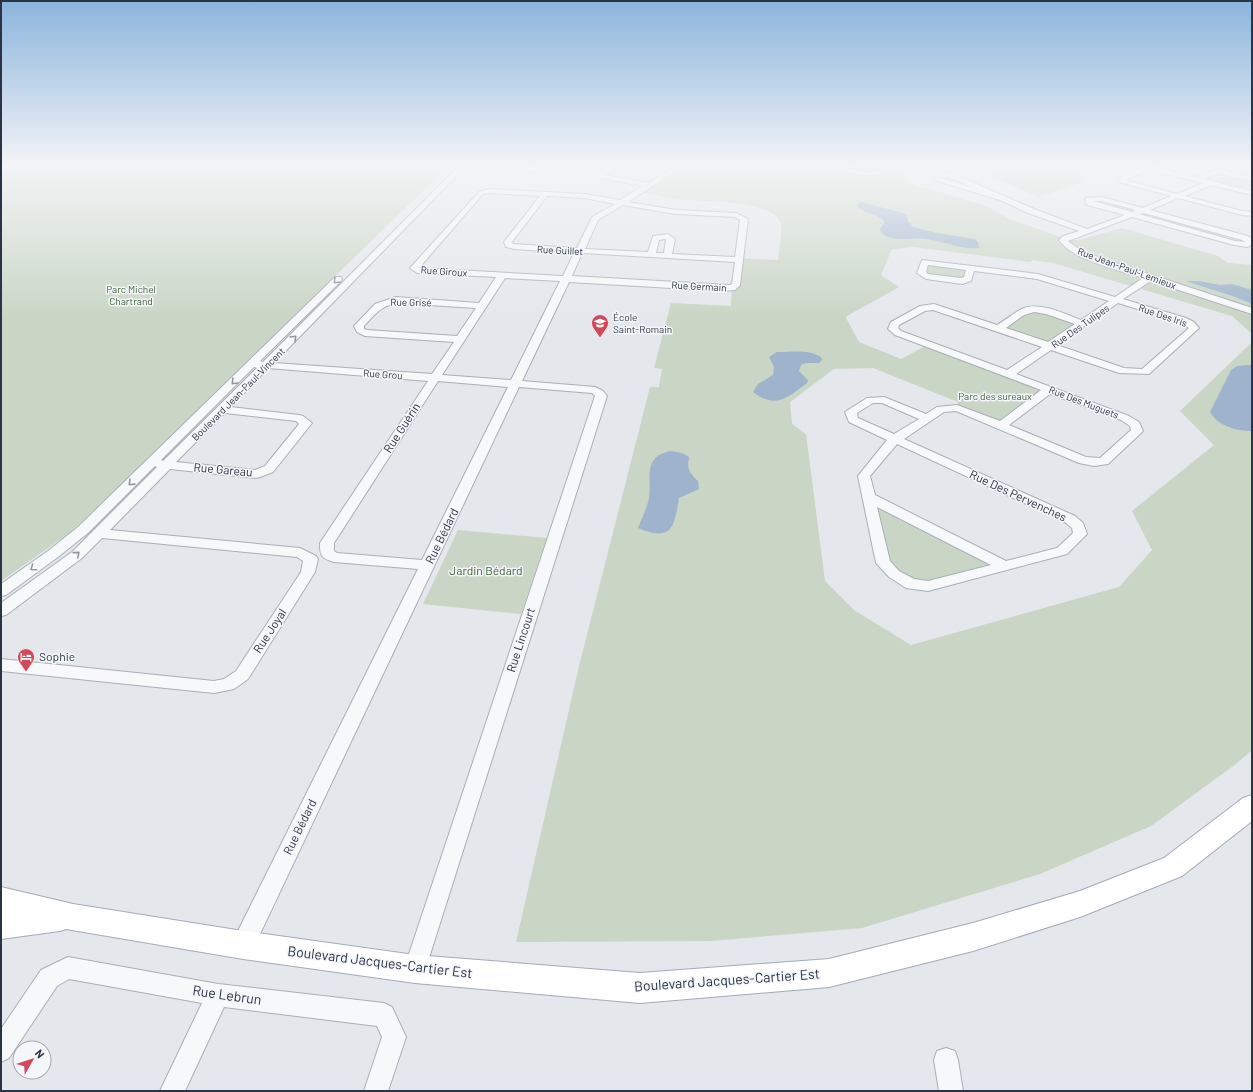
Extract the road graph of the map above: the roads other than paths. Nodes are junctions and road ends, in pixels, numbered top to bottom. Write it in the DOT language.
graph roads {
  1 [pos="402,216"];
  2 [pos="414,216"];
  3 [pos="460,216"];
  4 [pos="528,216"];
  5 [pos="600,216"];
  6 [pos="738,216"];
  7 [pos="1045,216"];
  8 [pos="1127,216"];
  9 [pos="1139,216"];
  10 [pos="1165,216"];
  11 [pos="1086,231"];
  12 [pos="580,251"];
  13 [pos="651,255"];
  14 [pos="667,256"];
  15 [pos="739,260"];
  16 [pos="970,268"];
  17 [pos="502,275"];
  18 [pos="1150,277"];
  19 [pos="567,278"];
  20 [pos="1117,300"];
  21 [pos="481,306"];
  22 [pos="1252,311"];
  23 [pos="1083,324"];
  24 [pos="999,328"];
  25 [pos="460,339"];
  26 [pos="1050,346"];
  27 [pos="252,364"];
  28 [pos="266,366"];
  29 [pos="1009,374"];
  30 [pos="434,378"];
  31 [pos="515,384"];
  32 [pos="1049,389"];
  33 [pos="941,409"];
  34 [pos="222,410"];
  35 [pos="927,418"];
  36 [pos="1001,426"];
  37 [pos="895,439"];
  38 [pos="151,464"];
  39 [pos="167,465"];
  40 [pos="868,496"];
  41 [pos="99,533"];
  42 [pos="427,565"];
  43 [pos="1005,566"];
  44 [pos="1,591"];
  45 [pos="1,611"];
  46 [pos="1,665"];
  47 [pos="1252,806"];
  48 [pos="1,900"];
  49 [pos="73,917"];
  50 [pos="1,925"];
  51 [pos="243,945"];
  52 [pos="415,969"];
  53 [pos="218,995"];
  54 [pos="1,1050"];
  55 [pos="946,1060"];
  56 [pos="172,1091"];
  57 [pos="376,1091"];
  58 [pos="951,1091"];
  1 -- 27 [label="street, Boulevard Jean-Paul-Vincent, one-way"];
  28 -- 2 [label="street, Boulevard Jean-Paul-Vincent, one-way"];
  3 -- 17 [label="street, Rue Giroux"];
  4 -- 12 [label="street, Rue Guillet"];
  5 -- 12 [label="street, Rue Bédard"];
  6 -- 15 [label="street, Rue Germain"];
  7 -- 11 [label="street"];
  8 -- 11 [label="street, Rue Jean-Paul-Lemieux"];
  9 -- 10 [label="street"];
  11 -- 18 [label="street, Rue Jean-Paul-Lemieux"];
  12 -- 13 [label="street, Rue Guillet"];
  12 -- 19 [label="street, Rue Bédard"];
  13 -- 14 [label="street, Rue Guillet"];
  13 -- 14 [label="street"];
  14 -- 15 [label="street, Rue Guillet"];
  15 -- 19 [label="street, Rue Germain"];
  16 -- 16 [label="street, Rue Des Iris"];
  16 -- 20 [label="street, Rue Des Iris"];
  17 -- 19 [label="street"];
  17 -- 21 [label="street, Rue Guérin"];
  18 -- 20 [label="street, Rue Des Tulipes"];
  18 -- 22 [label="street, Rue Jean-Paul-Lemieux"];
  19 -- 31 [label="street, Rue Bédard"];
  20 -- 23 [label="street, Rue Des Tulipes"];
  20 -- 26 [label="street, Rue Des Iris"];
  21 -- 25 [label="street, Rue Guérin"];
  21 -- 25 [label="street, Rue Grisé"];
  23 -- 24 [label="street"];
  23 -- 26 [label="street, Rue Des Tulipes"];
  24 -- 26 [label="street, Rue Des Muguets"];
  24 -- 29 [label="street, Rue Des Muguets"];
  25 -- 30 [label="street, Rue Guérin"];
  26 -- 29 [label="street, Rue Des Tulipes"];
  27 -- 28 [label="street, Rue Grou"];
  27 -- 38 [label="street, Boulevard Jean-Paul-Vincent, one-way"];
  28 -- 30 [label="street, Rue Grou"];
  28 -- 34 [label="street, Boulevard Jean-Paul-Vincent"];
  29 -- 32 [label="street, Rue Des Muguets"];
  30 -- 31 [label="street, Rue Grou"];
  30 -- 42 [label="street, Rue Guérin"];
  31 -- 42 [label="street, Rue Bédard"];
  31 -- 52 [label="street, Rue Lincourt"];
  32 -- 36 [label="street"];
  32 -- 36 [label="street, Rue Des Muguets"];
  33 -- 35 [label="street, Rue Des Pervenches"];
  33 -- 36 [label="street, Rue Des Muguets"];
  34 -- 39 [label="street, Boulevard Jean-Paul-Vincent"];
  34 -- 39 [label="street, Rue Gareau"];
  35 -- 37 [label="street, Rue Des Pervenches"];
  35 -- 37 [label="street"];
  37 -- 40 [label="street, Rue Des Pervenches"];
  37 -- 43 [label="street, Rue Des Pervenches"];
  38 -- 39 [label="street, Rue Gareau"];
  38 -- 44 [label="street, Boulevard Jean-Paul-Vincent, one-way"];
  39 -- 41 [label="street, Boulevard Jean-Paul-Vincent"];
  40 -- 43 [label="street"];
  40 -- 43 [label="street, Rue Des Pervenches"];
  45 -- 41 [label="street, Boulevard Jean-Paul-Vincent, one-way"];
  41 -- 46 [label="street, Rue Joyal"];
  42 -- 51 [label="street, Rue Bédard"];
  47 -- 52 [label="main road, Boulevard Jacques-Cartier Est"];
  48 -- 49 [label="main road, Boulevard Jacques-Cartier Est"];
  49 -- 50 [label="main road, Boulevard Jacques-Cartier Est"];
  49 -- 51 [label="main road, Boulevard Jacques-Cartier Est"];
  51 -- 52 [label="main road, Boulevard Jacques-Cartier Est"];
  53 -- 54 [label="street, Rue Lebrun"];
  53 -- 56 [label="street"];
  53 -- 57 [label="street, Rue Lebrun"];
  55 -- 58 [label="street"];
}
